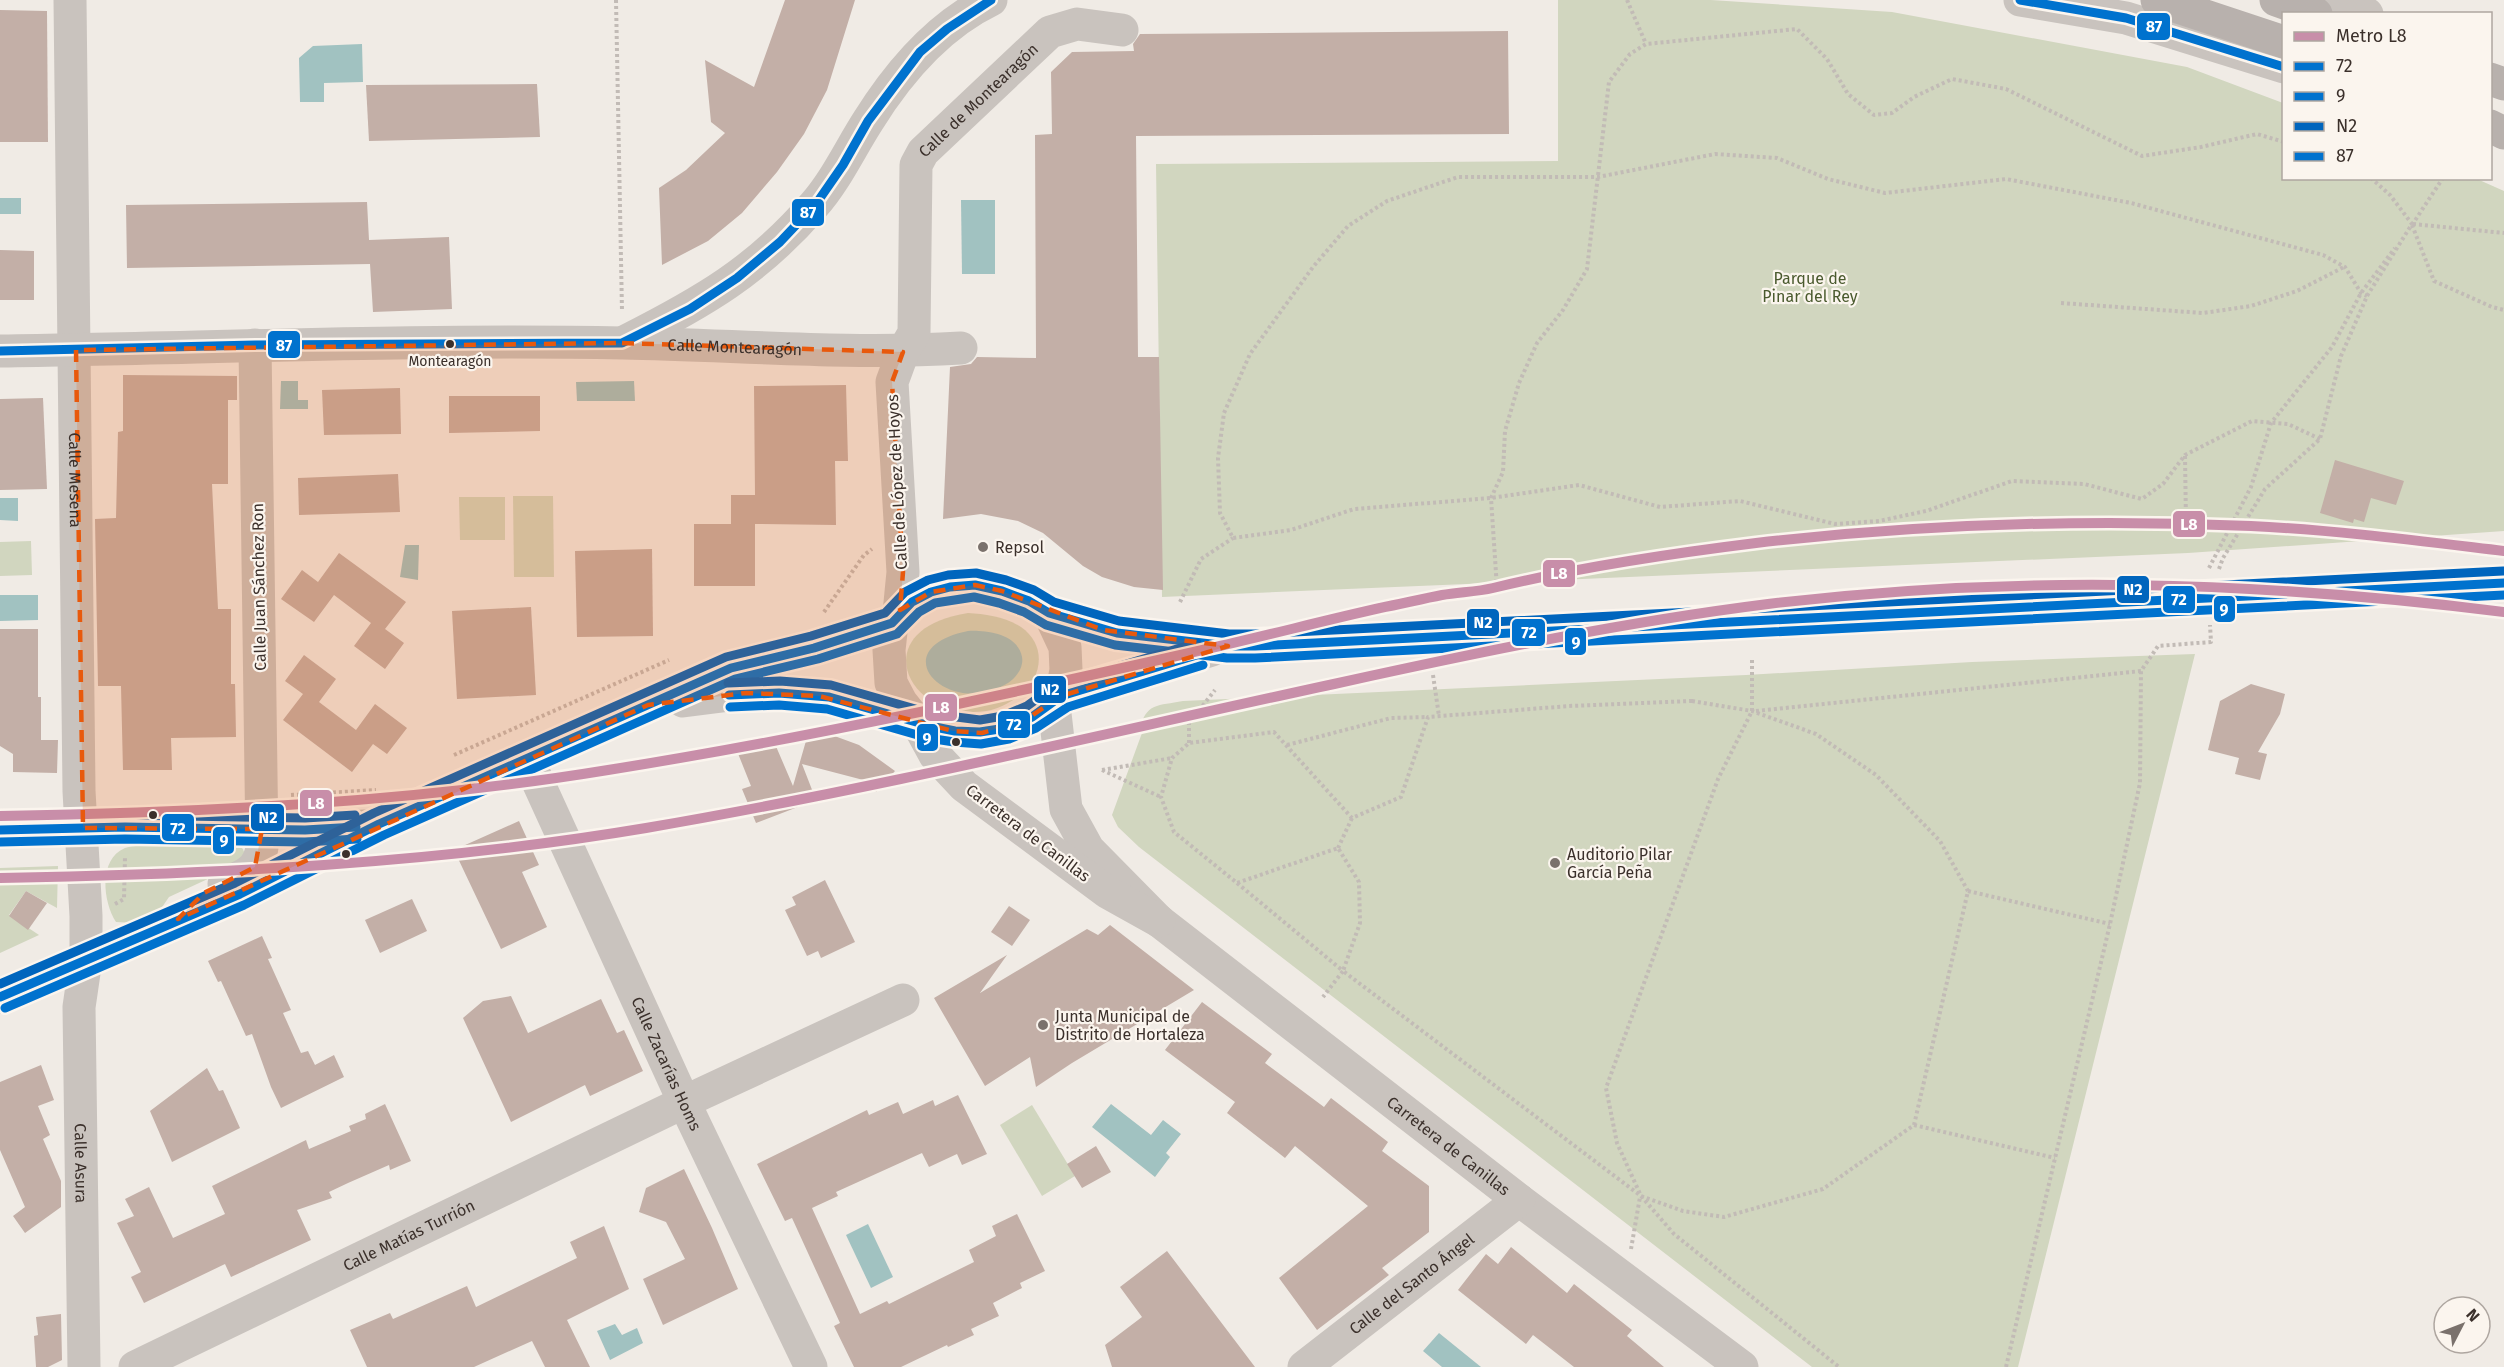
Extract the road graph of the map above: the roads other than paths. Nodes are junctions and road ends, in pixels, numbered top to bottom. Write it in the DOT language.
graph roads {
  1 [pos="70,0"];
  2 [pos="991,0"];
  3 [pos="2020,0"];
  4 [pos="2157,0"];
  5 [pos="2276,0"];
  6 [pos="2336,0"];
  7 [pos="2310,12"];
  8 [pos="2363,12"];
  9 [pos="1122,30"];
  10 [pos="2282,42"];
  11 [pos="2282,67"];
  12 [pos="622,343"];
  13 [pos="255,345"];
  14 [pos="961,348"];
  15 [pos="75,350"];
  16 [pos="0,351"];
  17 [pos="903,352"];
  18 [pos="2504,574"];
  19 [pos="2504,583"];
  20 [pos="2382,591"];
  21 [pos="1049,612"];
  22 [pos="896,618"];
  23 [pos="1227,646"];
  24 [pos="1058,700"];
  25 [pos="648,705"];
  26 [pos="917,722"];
  27 [pos="527,758"];
  28 [pos="379,824"];
  29 [pos="82,828"];
  30 [pos="0,830"];
  31 [pos="262,830"];
  32 [pos="178,919"];
  33 [pos="1159,921"];
  34 [pos="86,959"];
  35 [pos="0,997"];
  36 [pos="903,1000"];
  37 [pos="684,1102"];
  38 [pos="1519,1200"];
  39 [pos="84,1367"];
  40 [pos="135,1367"];
  41 [pos="811,1367"];
  42 [pos="1304,1367"];
  43 [pos="1742,1367"];
  1 -- 15 [label="street, Calle Mesena"];
  2 -- 12 [label="street"];
  3 -- 11 [label="street"];
  4 -- 10 [label="main road"];
  5 -- 7 [label="main road"];
  6 -- 8 [label="street"];
  9 -- 17 [label="street, Calle de Montearagón"];
  12 -- 13 [label="street, Calle Montearagón"];
  12 -- 17 [label="street, Calle Montearagón"];
  13 -- 15 [label="street, Calle Montearagón"];
  13 -- 31 [label="street, Calle Juan Sánchez Ron"];
  14 -- 17 [label="street, Calle Montearagón"];
  15 -- 16 [label="street, Calle Montearagón"];
  15 -- 29 [label="street, Calle Mesena"];
  17 -- 22 [label="street, Calle de López de Hoyos"];
  18 -- 20 [label="street"];
  19 -- 20 [label="street"];
  20 -- 23 [label="street"];
  21 -- 22 [label="street"];
  21 -- 23 [label="street"];
  21 -- 24 [label="street"];
  22 -- 25 [label="street"];
  22 -- 26 [label="street"];
  23 -- 24 [label="street"];
  24 -- 26 [label="street"];
  24 -- 33 [label="street, Carretera de Canillas"];
  25 -- 26 [label="street"];
  25 -- 27 [label="street"];
  26 -- 33 [label="street, Carretera de Canillas"];
  27 -- 28 [label="street"];
  27 -- 37 [label="street, Calle Zacarías Homs"];
  28 -- 31 [label="street"];
  28 -- 32 [label="street"];
  29 -- 30 [label="street"];
  29 -- 31 [label="street"];
  29 -- 34 [label="street, Calle Mesena"];
  31 -- 32 [label="street"];
  32 -- 34 [label="street"];
  33 -- 38 [label="street, Carretera de Canillas"];
  34 -- 35 [label="street"];
  34 -- 39 [label="street, Calle Asura"];
  36 -- 37 [label="street, Calle Matías Turrión"];
  37 -- 40 [label="street, Calle Matías Turrión"];
  37 -- 41 [label="street, Calle Zacarías Homs"];
  38 -- 42 [label="street, Calle del Santo Ángel"];
  38 -- 43 [label="street, Carretera de Canillas"];
}
